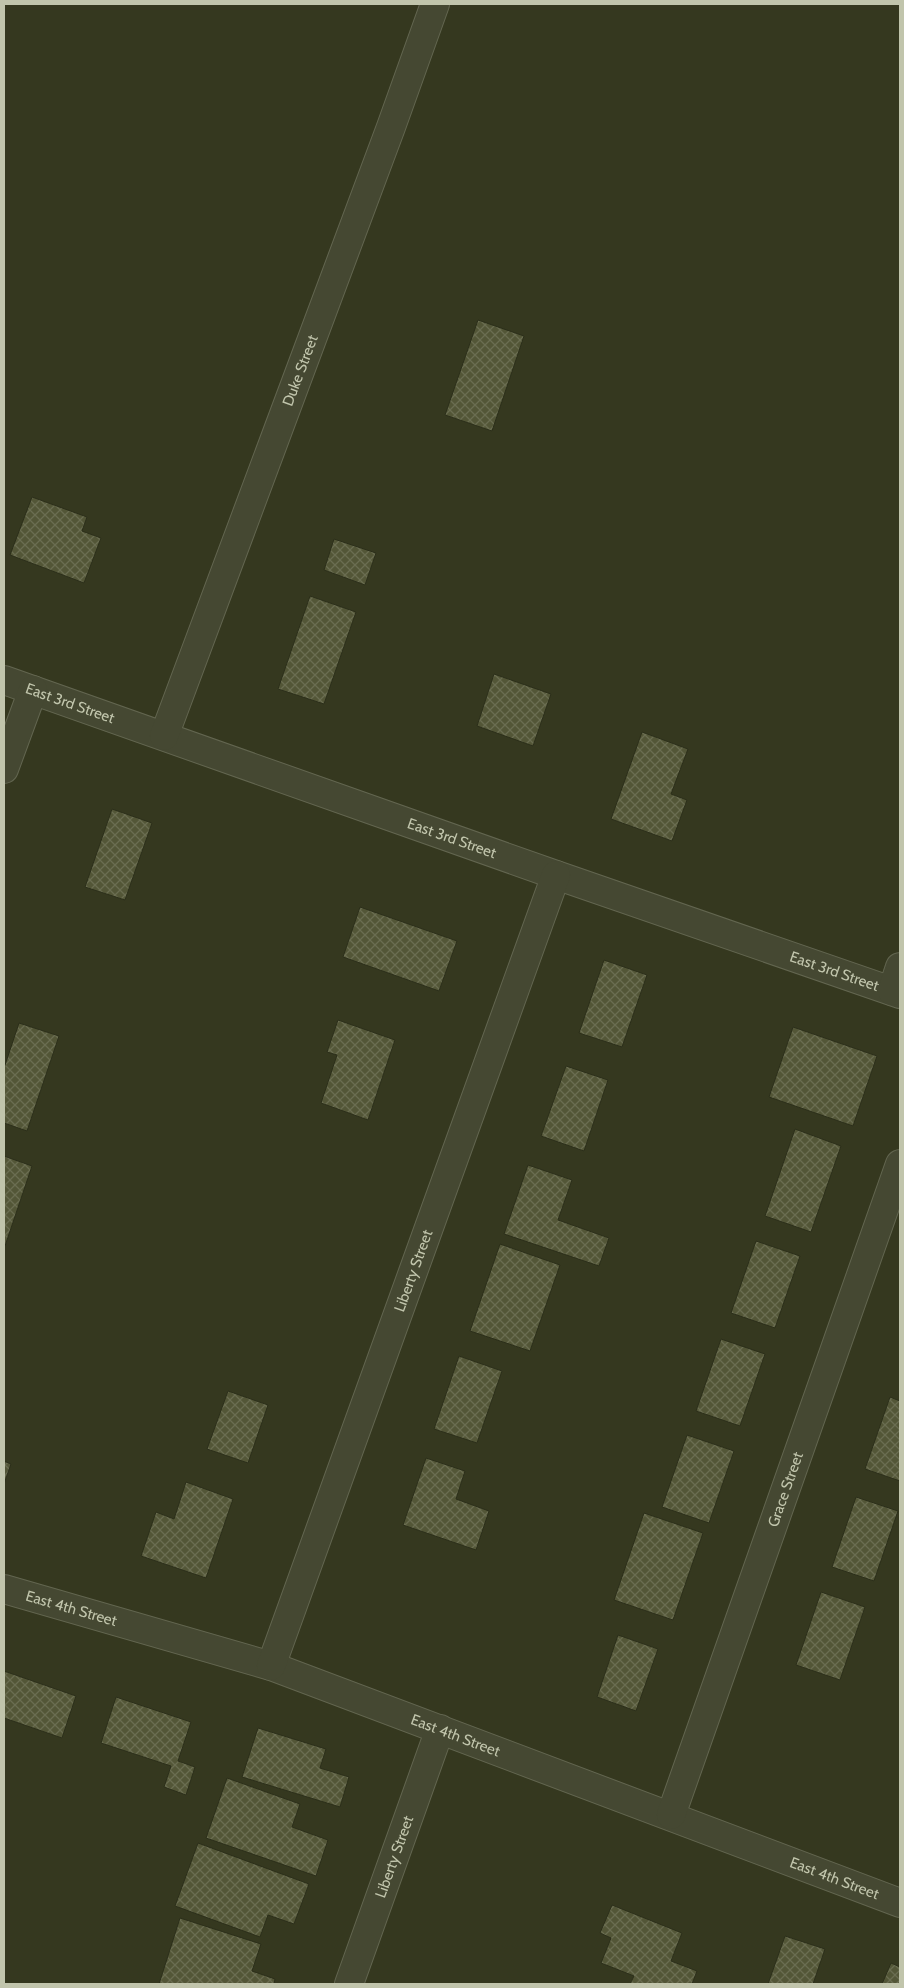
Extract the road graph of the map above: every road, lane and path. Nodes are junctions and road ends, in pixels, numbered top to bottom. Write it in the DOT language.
graph roads {
  1 [pos="435,4"];
  2 [pos="4,680"];
  3 [pos="32,690"];
  4 [pos="164,736"];
  5 [pos="4,769"];
  6 [pos="556,876"];
  7 [pos="898,984"];
  8 [pos="900,1164"];
  9 [pos="4,1589"];
  10 [pos="271,1666"];
  11 [pos="440,1729"];
  12 [pos="671,1815"];
  13 [pos="900,1903"];
  14 [pos="349,1984"];
  1 -- 4 [label="street, Duke Street"];
  2 -- 3 [label="street, East 3rd Street"];
  3 -- 4 [label="street, East 3rd Street"];
  3 -- 5 [label="street"];
  4 -- 6 [label="street, East 3rd Street"];
  6 -- 7 [label="street, East 3rd Street"];
  6 -- 10 [label="street, Liberty Street"];
  8 -- 12 [label="street, Grace Street"];
  9 -- 10 [label="street, East 4th Street"];
  10 -- 11 [label="street, East 4th Street"];
  11 -- 12 [label="street, East 4th Street"];
  11 -- 14 [label="street, Liberty Street"];
  12 -- 13 [label="street, East 4th Street"];
}
